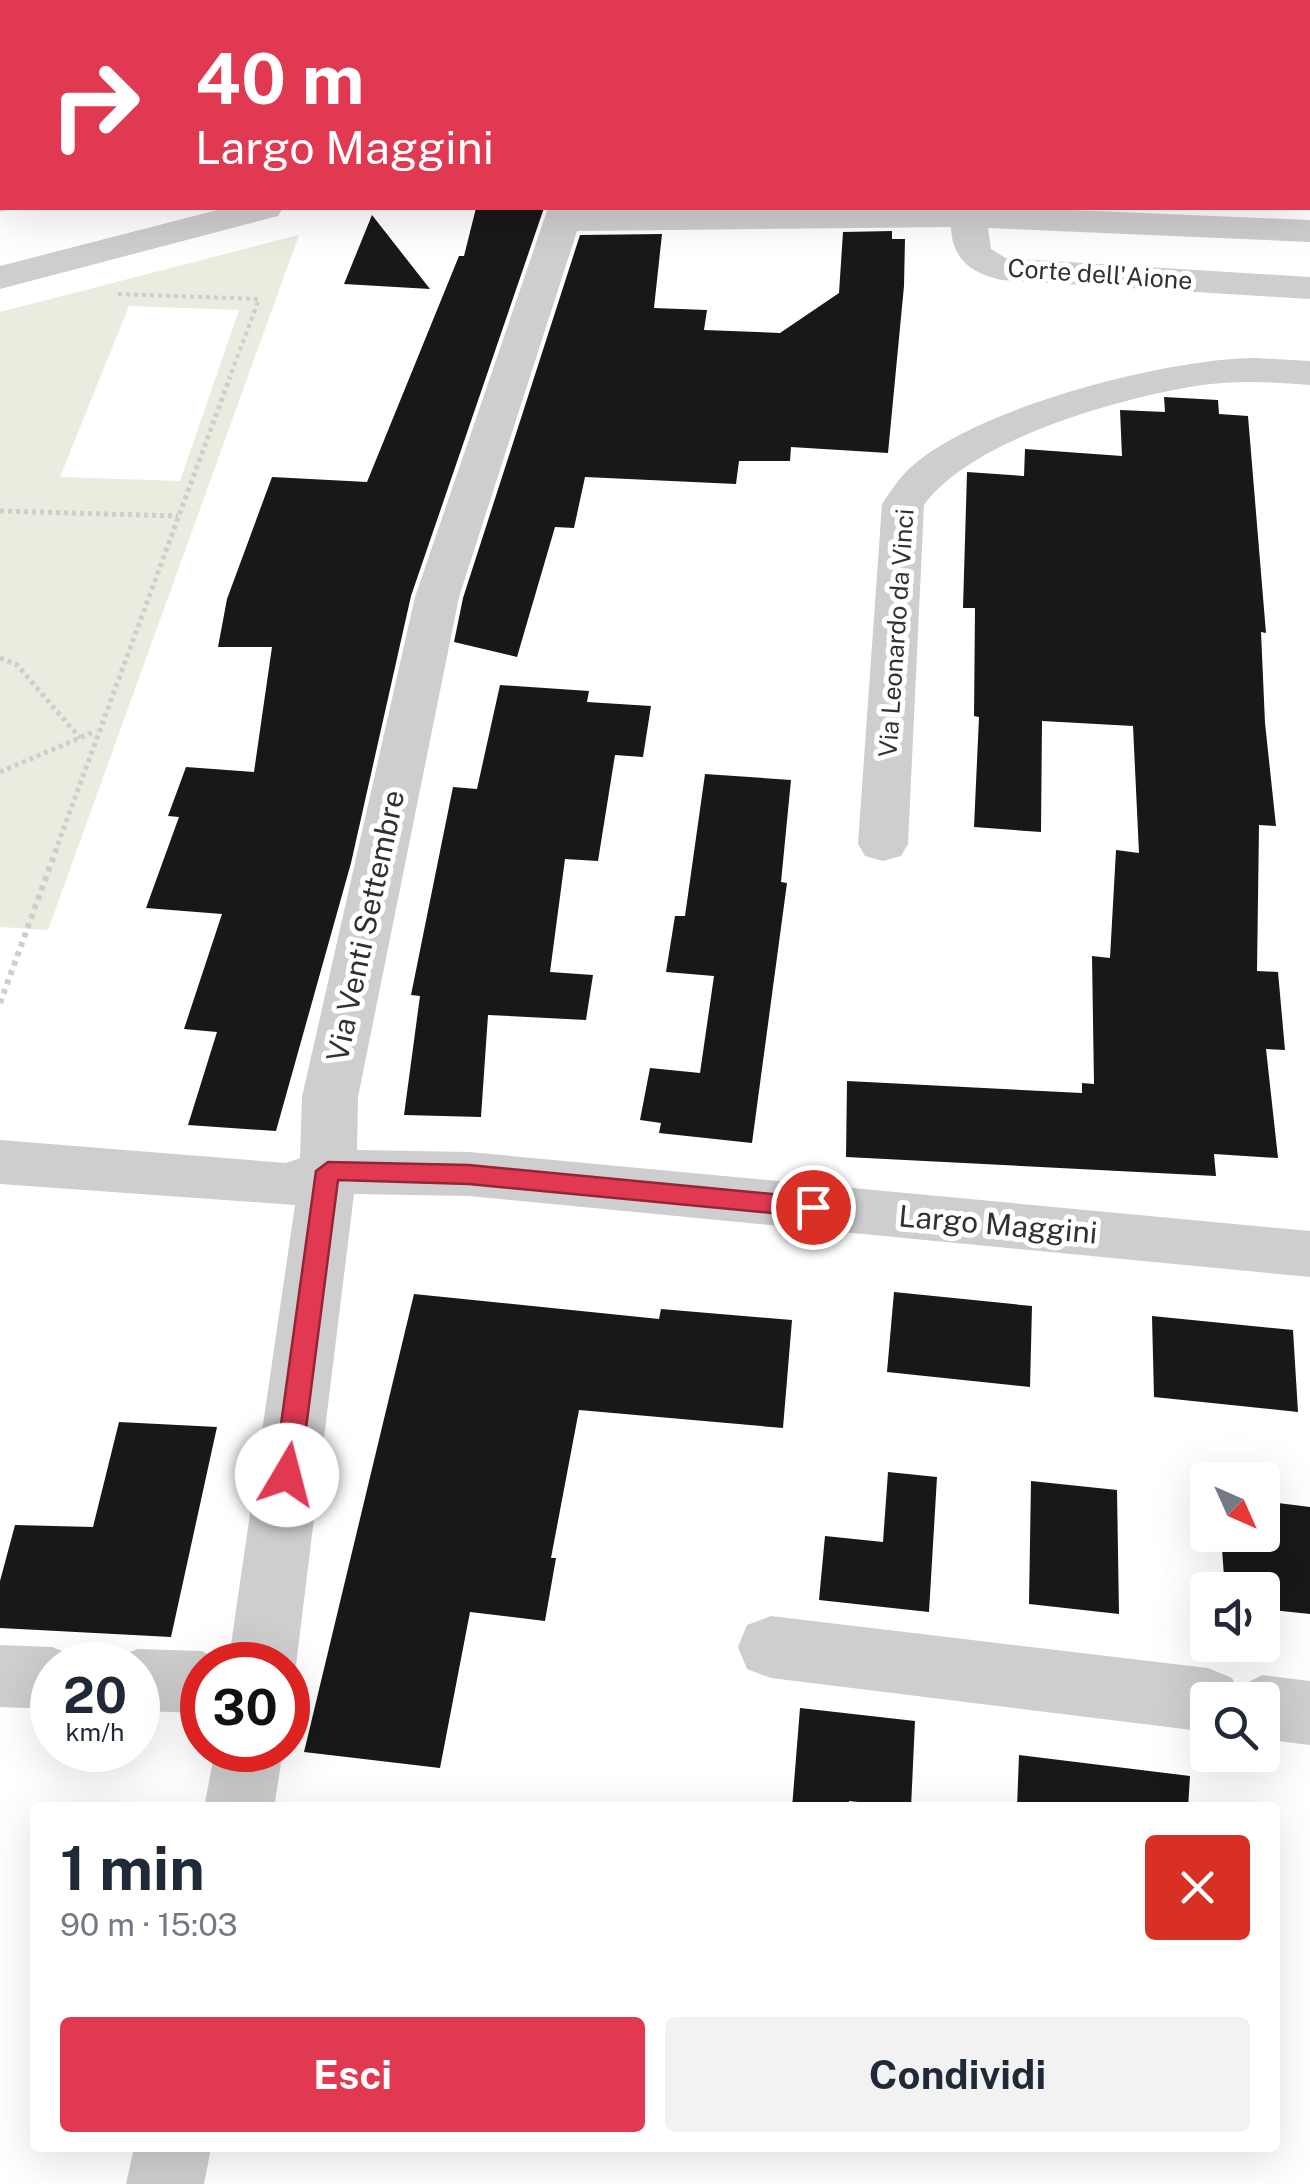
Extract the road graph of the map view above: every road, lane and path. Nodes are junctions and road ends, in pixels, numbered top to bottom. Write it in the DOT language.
graph roads {
  1 [pos="258,210"];
  2 [pos="564,214"];
  3 [pos="970,216"];
  4 [pos="1310,231"];
  5 [pos="0,278"];
  6 [pos="1310,288"];
  7 [pos="114,294"];
  8 [pos="1310,372"];
  9 [pos="0,511"];
  10 [pos="178,516"];
  11 [pos="0,658"];
  12 [pos="97,731"];
  13 [pos="80,738"];
  14 [pos="0,772"];
  15 [pos="882,844"];
  16 [pos="2,992"];
  17 [pos="0,1003"];
  18 [pos="0,1162"];
  19 [pos="328,1171"];
  20 [pos="1310,1254"];
  21 [pos="265,1642"];
  22 [pos="771,1648"];
  23 [pos="0,1676"];
  24 [pos="30,1677"];
  25 [pos="1190,1698"];
  26 [pos="1280,1709"];
  27 [pos="1310,1712"];
  28 [pos="245,1772"];
  29 [pos="240,1802"];
  30 [pos="172,2152"];
  31 [pos="165,2184"];
  1 -- 5 [label="street"];
  2 -- 3 [label="street"];
  2 -- 19 [label="street, Via Venti Settembre"];
  3 -- 4 [label="street, Corte dell'Aione"];
  3 -- 6 [label="street, Corte dell'Aione"];
  7 -- 10 [label="path"];
  8 -- 15 [label="street, Via Leonardo da Vinci"];
  9 -- 10 [label="path"];
  10 -- 12 [label="path"];
  11 -- 13 [label="path"];
  12 -- 13 [label="path"];
  12 -- 16 [label="path"];
  13 -- 14 [label="path"];
  16 -- 17 [label="path"];
  18 -- 19 [label="street, Largo Maggini"];
  19 -- 20 [label="street, Largo Maggini"];
  19 -- 21 [label="street, Via Venti Settembre"];
  22 -- 25 [label="street"];
  23 -- 24 [label="street"];
  26 -- 27 [label="street"];
  28 -- 29 [label="street"];
  30 -- 31 [label="street"];
}
